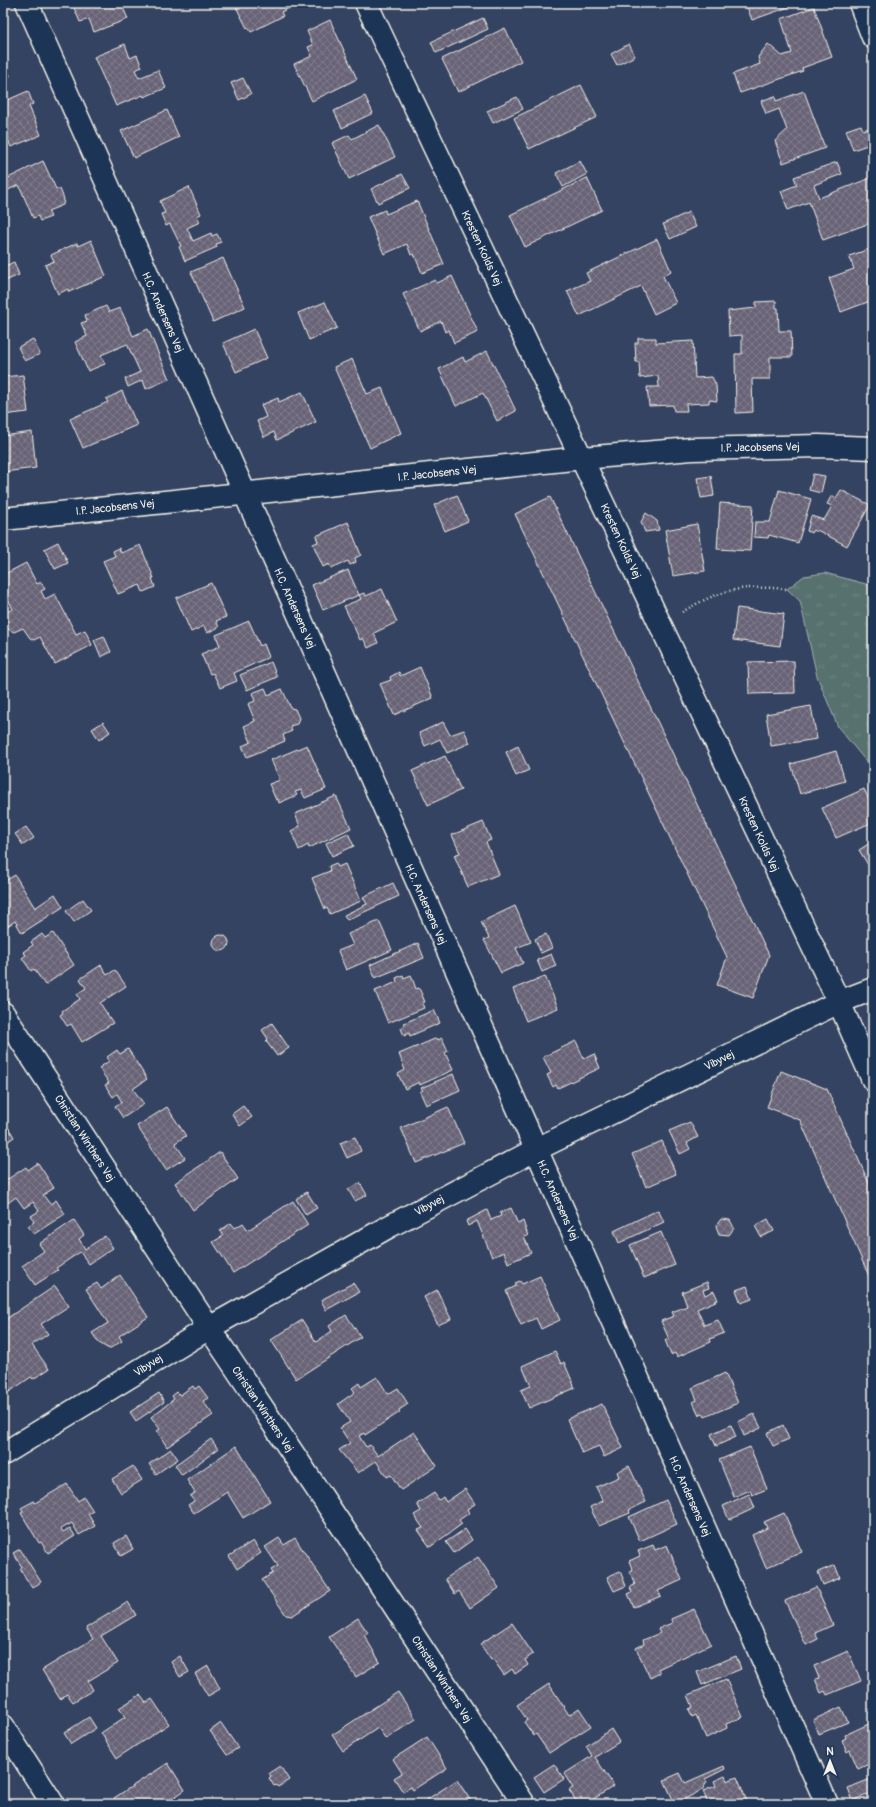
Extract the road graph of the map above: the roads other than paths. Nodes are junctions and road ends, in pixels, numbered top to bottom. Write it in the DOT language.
graph roads {
  1 [pos="26,3"];
  2 [pos="366,3"];
  3 [pos="860,3"];
  4 [pos="873,37"];
  5 [pos="873,448"];
  6 [pos="582,458"];
  7 [pos="244,494"];
  8 [pos="3,519"];
  9 [pos="873,989"];
  10 [pos="839,1002"];
  11 [pos="3,1013"];
  12 [pos="873,1080"];
  13 [pos="535,1150"];
  14 [pos="209,1328"];
  15 [pos="3,1454"];
  16 [pos="3,1726"];
  17 [pos="53,1804"];
  18 [pos="524,1804"];
  19 [pos="827,1804"];
  1 -- 7 [label="street, H.C. Andersens Vej"];
  2 -- 6 [label="street, Kresten Kolds Vej"];
  3 -- 4 [label="street"];
  5 -- 6 [label="street, I.P. Jacobsens Vej"];
  6 -- 7 [label="street, I.P. Jacobsens Vej"];
  6 -- 10 [label="street, Kresten Kolds Vej"];
  7 -- 8 [label="street, I.P. Jacobsens Vej"];
  7 -- 13 [label="street, H.C. Andersens Vej"];
  9 -- 10 [label="street, Vibyvej"];
  10 -- 12 [label="street, Kresten Kolds Vej"];
  10 -- 13 [label="street, Vibyvej"];
  11 -- 14 [label="street, Christian Winthers Vej"];
  13 -- 14 [label="street, Vibyvej"];
  13 -- 19 [label="street, H.C. Andersens Vej"];
  14 -- 15 [label="street, Vibyvej"];
  14 -- 18 [label="street, Christian Winthers Vej"];
  16 -- 17 [label="street"];
}
